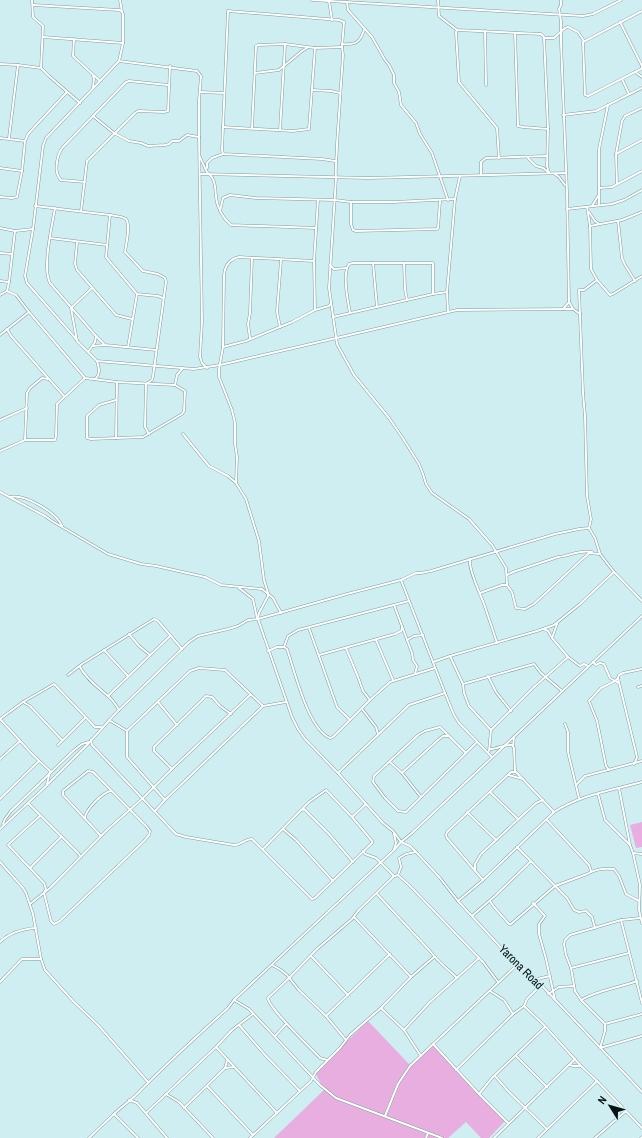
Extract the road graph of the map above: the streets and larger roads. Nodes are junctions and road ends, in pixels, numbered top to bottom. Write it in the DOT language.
graph roads {
  1 [pos="32,0"];
  2 [pos="120,0"];
  3 [pos="312,0"];
  4 [pos="438,0"];
  5 [pos="561,0"];
  6 [pos="621,0"];
  7 [pos="329,1"];
  8 [pos="337,1"];
  9 [pos="347,2"];
  10 [pos="33,5"];
  11 [pos="439,8"];
  12 [pos="642,11"];
  13 [pos="122,12"];
  14 [pos="560,15"];
  15 [pos="332,20"];
  16 [pos="620,22"];
  17 [pos="364,30"];
  18 [pos="457,30"];
  19 [pos="485,31"];
  20 [pos="561,32"];
  21 [pos="369,34"];
  22 [pos="515,34"];
  23 [pos="43,37"];
  24 [pos="361,38"];
  25 [pos="544,38"];
  26 [pos="74,39"];
  27 [pos="584,41"];
  28 [pos="122,43"];
  29 [pos="285,44"];
  30 [pos="342,46"];
  31 [pos="308,47"];
  32 [pos="315,48"];
  33 [pos="119,61"];
  34 [pos="0,64"];
  35 [pos="18,65"];
  36 [pos="170,66"];
  37 [pos="283,66"];
  38 [pos="642,67"];
  39 [pos="41,68"];
  40 [pos="635,72"];
  41 [pos="255,73"];
  42 [pos="92,74"];
  43 [pos="642,77"];
  44 [pos="622,79"];
  45 [pos="100,82"];
  46 [pos="168,85"];
  47 [pos="486,85"];
  48 [pos="642,88"];
  49 [pos="93,89"];
  50 [pos="312,90"];
  51 [pos="66,92"];
  52 [pos="200,92"];
  53 [pos="224,93"];
  54 [pos="340,94"];
  55 [pos="629,94"];
  56 [pos="80,103"];
  57 [pos="608,105"];
  58 [pos="642,108"];
  59 [pos="563,115"];
  60 [pos="94,116"];
  61 [pos="223,127"];
  62 [pos="252,128"];
  63 [pos="548,129"];
  64 [pos="280,130"];
  65 [pos="114,133"];
  66 [pos="199,137"];
  67 [pos="0,138"];
  68 [pos="9,138"];
  69 [pos="642,140"];
  70 [pos="25,141"];
  71 [pos="223,154"];
  72 [pos="616,154"];
  73 [pos="200,156"];
  74 [pos="547,156"];
  75 [pos="525,157"];
  76 [pos="499,158"];
  77 [pos="202,161"];
  78 [pos="336,161"];
  79 [pos="207,163"];
  80 [pos="0,168"];
  81 [pos="207,170"];
  82 [pos="22,171"];
  83 [pos="642,171"];
  84 [pos="209,173"];
  85 [pos="549,173"];
  86 [pos="554,173"];
  87 [pos="565,173"];
  88 [pos="202,174"];
  89 [pos="481,175"];
  90 [pos="460,176"];
  91 [pos="441,177"];
  92 [pos="336,178"];
  93 [pos="85,182"];
  94 [pos="617,184"];
  95 [pos="566,186"];
  96 [pos="599,188"];
  97 [pos="642,190"];
  98 [pos="599,195"];
  99 [pos="0,197"];
  100 [pos="455,199"];
  101 [pos="318,200"];
  102 [pos="335,200"];
  103 [pos="448,200"];
  104 [pos="440,201"];
  105 [pos="351,202"];
  106 [pos="599,205"];
  107 [pos="35,206"];
  108 [pos="591,206"];
  109 [pos="587,207"];
  110 [pos="55,208"];
  111 [pos="567,209"];
  112 [pos="81,211"];
  113 [pos="220,211"];
  114 [pos="588,211"];
  115 [pos="642,212"];
  116 [pos="110,215"];
  117 [pos="618,221"];
  118 [pos="600,225"];
  119 [pos="590,226"];
  120 [pos="0,228"];
  121 [pos="316,228"];
  122 [pos="33,229"];
  123 [pos="15,231"];
  124 [pos="50,238"];
  125 [pos="77,242"];
  126 [pos="106,245"];
  127 [pos="0,253"];
  128 [pos="12,254"];
  129 [pos="252,258"];
  130 [pos="282,260"];
  131 [pos="314,261"];
  132 [pos="404,262"];
  133 [pos="373,263"];
  134 [pos="330,265"];
  135 [pos="333,268"];
  136 [pos="347,268"];
  137 [pos="330,274"];
  138 [pos="642,276"];
  139 [pos="597,280"];
  140 [pos="635,280"];
  141 [pos="0,281"];
  142 [pos="9,282"];
  143 [pos="92,288"];
  144 [pos="7,291"];
  145 [pos="447,292"];
  146 [pos="137,294"];
  147 [pos="433,294"];
  148 [pos="0,295"];
  149 [pos="164,298"];
  150 [pos="407,300"];
  151 [pos="569,302"];
  152 [pos="331,303"];
  153 [pos="377,307"];
  154 [pos="71,308"];
  155 [pos="315,310"];
  156 [pos="563,310"];
  157 [pos="573,310"];
  158 [pos="29,312"];
  159 [pos="448,312"];
  160 [pos="350,313"];
  161 [pos="77,314"];
  162 [pos="580,314"];
  163 [pos="333,317"];
  164 [pos="74,319"];
  165 [pos="132,319"];
  166 [pos="280,327"];
  167 [pos="7,329"];
  168 [pos="0,334"];
  169 [pos="96,336"];
  170 [pos="250,338"];
  171 [pos="336,338"];
  172 [pos="77,340"];
  173 [pos="105,345"];
  174 [pos="92,347"];
  175 [pos="128,347"];
  176 [pos="223,347"];
  177 [pos="156,350"];
  178 [pos="88,352"];
  179 [pos="96,361"];
  180 [pos="220,365"];
  181 [pos="154,366"];
  182 [pos="174,368"];
  183 [pos="207,368"];
  184 [pos="182,369"];
  185 [pos="42,370"];
  186 [pos="177,375"];
  187 [pos="42,378"];
  188 [pos="85,378"];
  189 [pos="50,379"];
  190 [pos="94,379"];
  191 [pos="117,382"];
  192 [pos="146,384"];
  193 [pos="175,386"];
  194 [pos="64,396"];
  195 [pos="116,400"];
  196 [pos="27,408"];
  197 [pos="0,420"];
  198 [pos="149,434"];
  199 [pos="183,434"];
  200 [pos="116,438"];
  201 [pos="25,440"];
  202 [pos="0,451"];
  203 [pos="236,483"];
  204 [pos="0,492"];
  205 [pos="10,497"];
  206 [pos="63,528"];
  207 [pos="589,528"];
  208 [pos="492,545"];
  209 [pos="496,551"];
  210 [pos="593,553"];
  211 [pos="487,554"];
  212 [pos="600,554"];
  213 [pos="470,559"];
  214 [pos="614,572"];
  215 [pos="507,575"];
  216 [pos="401,580"];
  217 [pos="507,585"];
  218 [pos="239,588"];
  219 [pos="268,593"];
  220 [pos="480,593"];
  221 [pos="410,601"];
  222 [pos="642,601"];
  223 [pos="394,605"];
  224 [pos="281,613"];
  225 [pos="642,616"];
  226 [pos="258,619"];
  227 [pos="557,623"];
  228 [pos="402,626"];
  229 [pos="309,628"];
  230 [pos="544,629"];
  231 [pos="129,634"];
  232 [pos="423,635"];
  233 [pos="170,636"];
  234 [pos="552,638"];
  235 [pos="376,640"];
  236 [pos="407,640"];
  237 [pos="497,643"];
  238 [pos="284,647"];
  239 [pos="346,648"];
  240 [pos="182,649"];
  241 [pos="104,650"];
  242 [pos="268,651"];
  243 [pos="150,655"];
  244 [pos="318,655"];
  245 [pos="450,656"];
  246 [pos="568,658"];
  247 [pos="433,662"];
  248 [pos="592,662"];
  249 [pos="588,666"];
  250 [pos="80,667"];
  251 [pos="435,668"];
  252 [pos="642,669"];
  253 [pos="415,674"];
  254 [pos="68,675"];
  255 [pos="128,676"];
  256 [pos="488,676"];
  257 [pos="545,677"];
  258 [pos="618,678"];
  259 [pos="393,680"];
  260 [pos="616,681"];
  261 [pos="463,684"];
  262 [pos="620,684"];
  263 [pos="642,686"];
  264 [pos="638,687"];
  265 [pos="562,691"];
  266 [pos="444,694"];
  267 [pos="250,695"];
  268 [pos="108,696"];
  269 [pos="370,700"];
  270 [pos="23,702"];
  271 [pos="158,702"];
  272 [pos="286,702"];
  273 [pos="264,706"];
  274 [pos="362,709"];
  275 [pos="119,710"];
  276 [pos="511,711"];
  277 [pos="231,714"];
  278 [pos="85,717"];
  279 [pos="0,719"];
  280 [pos="109,720"];
  281 [pos="350,720"];
  282 [pos="565,724"];
  283 [pos="176,725"];
  284 [pos="95,727"];
  285 [pos="102,727"];
  286 [pos="491,730"];
  287 [pos="127,731"];
  288 [pos="378,734"];
  289 [pos="95,735"];
  290 [pos="449,736"];
  291 [pos="514,737"];
  292 [pos="92,738"];
  293 [pos="62,740"];
  294 [pos="20,741"];
  295 [pos="89,742"];
  296 [pos="477,742"];
  297 [pos="87,744"];
  298 [pos="58,745"];
  299 [pos="92,745"];
  300 [pos="505,746"];
  301 [pos="513,746"];
  302 [pos="484,748"];
  303 [pos="489,749"];
  304 [pos="489,752"];
  305 [pos="466,754"];
  306 [pos="492,757"];
  307 [pos="637,757"];
  308 [pos="0,759"];
  309 [pos="39,761"];
  310 [pos="642,761"];
  311 [pos="390,762"];
  312 [pos="634,764"];
  313 [pos="606,766"];
  314 [pos="172,769"];
  315 [pos="60,770"];
  316 [pos="610,770"];
  317 [pos="50,771"];
  318 [pos="54,771"];
  319 [pos="603,771"];
  320 [pos="515,772"];
  321 [pos="338,773"];
  322 [pos="402,773"];
  323 [pos="49,775"];
  324 [pos="507,775"];
  325 [pos="524,779"];
  326 [pos="642,782"];
  327 [pos="46,785"];
  328 [pos="576,785"];
  329 [pos="154,786"];
  330 [pos="619,788"];
  331 [pos="112,791"];
  332 [pos="490,792"];
  333 [pos="598,794"];
  334 [pos="421,797"];
  335 [pos="580,798"];
  336 [pos="0,799"];
  337 [pos="142,799"];
  338 [pos="165,800"];
  339 [pos="543,800"];
  340 [pos="28,803"];
  341 [pos="366,804"];
  342 [pos="130,809"];
  343 [pos="302,810"];
  344 [pos="155,811"];
  345 [pos="468,812"];
  346 [pos="554,812"];
  347 [pos="40,816"];
  348 [pos="352,817"];
  349 [pos="86,819"];
  350 [pos="547,819"];
  351 [pos="518,820"];
  352 [pos="1,828"];
  353 [pos="282,828"];
  354 [pos="393,831"];
  355 [pos="61,836"];
  356 [pos="101,836"];
  357 [pos="496,840"];
  358 [pos="401,842"];
  359 [pos="630,845"];
  360 [pos="517,847"];
  361 [pos="263,849"];
  362 [pos="394,850"];
  363 [pos="363,851"];
  364 [pos="416,852"];
  365 [pos="633,853"];
  366 [pos="642,854"];
  367 [pos="81,857"];
  368 [pos="531,861"];
  369 [pos="0,862"];
  370 [pos="353,862"];
  371 [pos="380,862"];
  372 [pos="30,868"];
  373 [pos="475,869"];
  374 [pos="591,871"];
  375 [pos="398,875"];
  376 [pos="394,876"];
  377 [pos="484,880"];
  378 [pos="333,881"];
  379 [pos="554,886"];
  380 [pos="44,893"];
  381 [pos="377,894"];
  382 [pos="458,901"];
  383 [pos="490,901"];
  384 [pos="639,901"];
  385 [pos="30,904"];
  386 [pos="534,904"];
  387 [pos="472,916"];
  388 [pos="354,917"];
  389 [pos="640,918"];
  390 [pos="621,920"];
  391 [pos="642,923"];
  392 [pos="36,928"];
  393 [pos="595,928"];
  394 [pos="0,942"];
  395 [pos="629,953"];
  396 [pos="390,954"];
  397 [pos="311,956"];
  398 [pos="434,957"];
  399 [pos="479,958"];
  400 [pos="41,959"];
  401 [pos="272,964"];
  402 [pos="517,965"];
  403 [pos="571,968"];
  404 [pos="550,976"];
  405 [pos="411,977"];
  406 [pos="289,978"];
  407 [pos="456,978"];
  408 [pos="536,980"];
  409 [pos="637,981"];
  410 [pos="0,982"];
  411 [pos="498,982"];
  412 [pos="541,985"];
  413 [pos="574,986"];
  414 [pos="553,990"];
  415 [pos="490,991"];
  416 [pos="548,994"];
  417 [pos="348,995"];
  418 [pos="234,1000"];
  419 [pos="581,1000"];
  420 [pos="556,1001"];
  421 [pos="642,1003"];
  422 [pos="524,1006"];
  423 [pos="381,1008"];
  424 [pos="252,1014"];
  425 [pos="513,1014"];
  426 [pos="642,1014"];
  427 [pos="326,1016"];
  428 [pos="286,1024"];
  429 [pos="605,1024"];
  430 [pos="239,1025"];
  431 [pos="545,1027"];
  432 [pos="404,1030"];
  433 [pos="275,1036"];
  434 [pos="642,1036"];
  435 [pos="346,1040"];
  436 [pos="433,1044"];
  437 [pos="216,1047"];
  438 [pos="600,1048"];
  439 [pos="421,1056"];
  440 [pos="516,1056"];
  441 [pos="575,1059"];
  442 [pos="227,1060"];
  443 [pos="327,1060"];
  444 [pos="569,1065"];
  445 [pos="581,1066"];
  446 [pos="234,1067"];
  447 [pos="225,1068"];
  448 [pos="456,1070"];
  449 [pos="495,1076"];
  450 [pos="313,1078"];
  451 [pos="598,1081"];
  452 [pos="148,1082"];
  453 [pos="207,1086"];
  454 [pos="547,1087"];
  455 [pos="300,1091"];
  456 [pos="642,1092"];
  457 [pos="166,1094"];
  458 [pos="479,1094"];
  459 [pos="129,1100"];
  460 [pos="621,1106"];
  461 [pos="524,1107"];
  462 [pos="184,1108"];
  463 [pos="626,1110"];
  464 [pos="277,1112"];
  465 [pos="146,1113"];
  466 [pos="114,1114"];
  467 [pos="385,1116"];
  468 [pos="617,1117"];
  469 [pos="508,1123"];
  470 [pos="642,1128"];
  471 [pos="547,1129"];
  472 [pos="428,1133"];
  473 [pos="253,1135"];
  474 [pos="89,1138"];
  475 [pos="138,1138"];
  476 [pos="167,1138"];
  477 [pos="213,1138"];
  478 [pos="250,1138"];
  479 [pos="426,1138"];
  480 [pos="442,1138"];
  481 [pos="494,1138"];
  482 [pos="538,1138"];
  483 [pos="595,1138"];
  1 -- 10 [label="street"];
  2 -- 13 [label="street"];
  3 -- 7 [label="street"];
  4 -- 11 [label="street"];
  5 -- 14 [label="street"];
  6 -- 14 [label="street"];
  7 -- 8 [label="street"];
  7 -- 15 [label="street"];
  8 -- 9 [label="street"];
  9 -- 11 [label="street"];
  9 -- 17 [label="street"];
  10 -- 13 [label="street"];
  10 -- 23 [label="street"];
  11 -- 14 [label="street"];
  11 -- 18 [label="street"];
  12 -- 16 [label="street"];
  13 -- 28 [label="street"];
  14 -- 20 [label="street"];
  15 -- 30 [label="street"];
  15 -- 53 [label="street"];
  16 -- 27 [label="street"];
  16 -- 38 [label="street"];
  17 -- 21 [label="street"];
  17 -- 24 [label="street"];
  18 -- 19 [label="street"];
  18 -- 76 [label="street"];
  19 -- 22 [label="street"];
  19 -- 47 [label="street"];
  20 -- 25 [label="street"];
  20 -- 27 [label="street"];
  20 -- 59 [label="street"];
  21 -- 24 [label="street"];
  21 -- 91 [label="street"];
  22 -- 25 [label="street"];
  22 -- 63 [label="street"];
  23 -- 26 [label="street"];
  23 -- 39 [label="street"];
  24 -- 30 [label="street"];
  25 -- 63 [label="street"];
  26 -- 28 [label="street"];
  26 -- 42 [label="street"];
  27 -- 44 [label="street"];
  28 -- 33 [label="street"];
  29 -- 31 [label="street"];
  29 -- 37 [label="street"];
  29 -- 41 [label="street"];
  30 -- 32 [label="street"];
  30 -- 54 [label="street"];
  31 -- 32 [label="street"];
  31 -- 37 [label="street"];
  32 -- 50 [label="street"];
  33 -- 36 [label="street"];
  33 -- 45 [label="street"];
  34 -- 35 [label="street"];
  35 -- 39 [label="street"];
  35 -- 68 [label="street"];
  36 -- 46 [label="street"];
  36 -- 52 [label="street"];
  37 -- 41 [label="street"];
  37 -- 64 [label="street"];
  38 -- 40 [label="street"];
  39 -- 51 [label="street"];
  40 -- 43 [label="street"];
  40 -- 44 [label="street"];
  41 -- 62 [label="street"];
  42 -- 45 [label="street"];
  42 -- 49 [label="street"];
  44 -- 55 [label="street"];
  45 -- 49 [label="street"];
  46 -- 60 [label="street"];
  46 -- 65 [label="street"];
  48 -- 55 [label="street"];
  49 -- 56 [label="street"];
  50 -- 54 [label="street"];
  50 -- 64 [label="street"];
  51 -- 56 [label="street"];
  51 -- 70 [label="street"];
  52 -- 53 [label="street"];
  52 -- 66 [label="street"];
  53 -- 61 [label="street"];
  54 -- 78 [label="street"];
  55 -- 57 [label="street"];
  56 -- 107 [label="street"];
  57 -- 59 [label="street"];
  57 -- 96 [label="street"];
  58 -- 72 [label="street"];
  59 -- 87 [label="street"];
  60 -- 65 [label="street"];
  60 -- 93 [label="street"];
  61 -- 62 [label="street"];
  61 -- 71 [label="street"];
  62 -- 64 [label="street"];
  63 -- 74 [label="street"];
  65 -- 66 [label="street"];
  65 -- 93 [label="street"];
  66 -- 73 [label="street"];
  67 -- 68 [label="street"];
  68 -- 70 [label="street"];
  69 -- 72 [label="street"];
  70 -- 82 [label="street"];
  71 -- 78 [label="street"];
  71 -- 79 [label="street"];
  72 -- 94 [label="street"];
  73 -- 77 [label="street"];
  73 -- 88 [label="street"];
  74 -- 75 [label="street"];
  74 -- 85 [label="street"];
  75 -- 76 [label="street"];
  75 -- 85 [label="street"];
  76 -- 89 [label="street"];
  77 -- 79 [label="street"];
  77 -- 81 [label="street"];
  78 -- 92 [label="street"];
  79 -- 81 [label="street"];
  80 -- 82 [label="street"];
  81 -- 84 [label="street"];
  81 -- 88 [label="street"];
  82 -- 99 [label="street"];
  83 -- 94 [label="street"];
  84 -- 88 [label="street"];
  84 -- 92 [label="street"];
  84 -- 113 [label="street"];
  85 -- 86 [label="street"];
  85 -- 89 [label="street"];
  86 -- 87 [label="street"];
  86 -- 95 [label="street"];
  87 -- 95 [label="street"];
  88 -- 183 [label="street"];
  89 -- 90 [label="street"];
  90 -- 91 [label="street"];
  90 -- 100 [label="street"];
  91 -- 92 [label="street"];
  91 -- 103 [label="street"];
  92 -- 102 [label="street"];
  93 -- 112 [label="street"];
  94 -- 96 [label="street"];
  95 -- 111 [label="street"];
  96 -- 98 [label="street"];
  97 -- 106 [label="street"];
  98 -- 106 [label="street"];
  98 -- 108 [label="street"];
  100 -- 103 [label="street"];
  100 -- 145 [label="street"];
  101 -- 102 [label="street"];
  101 -- 113 [label="street"];
  101 -- 121 [label="street"];
  102 -- 105 [label="street"];
  102 -- 134 [label="street"];
  103 -- 104 [label="street"];
  104 -- 105 [label="street"];
  104 -- 105 [label="street"];
  106 -- 108 [label="street"];
  107 -- 110 [label="street"];
  107 -- 122 [label="street"];
  108 -- 109 [label="street"];
  109 -- 111 [label="street"];
  109 -- 114 [label="street"];
  110 -- 112 [label="street"];
  110 -- 124 [label="street"];
  111 -- 151 [label="street"];
  112 -- 116 [label="street"];
  113 -- 121 [label="street"];
  114 -- 118 [label="street"];
  114 -- 119 [label="street"];
  115 -- 117 [label="street"];
  116 -- 126 [label="street"];
  116 -- 149 [label="street"];
  117 -- 118 [label="street"];
  117 -- 140 [label="street"];
  118 -- 119 [label="street"];
  119 -- 139 [label="street"];
  120 -- 123 [label="street"];
  121 -- 131 [label="street"];
  122 -- 123 [label="street"];
  122 -- 172 [label="street"];
  123 -- 128 [label="street"];
  124 -- 125 [label="street"];
  124 -- 154 [label="street"];
  125 -- 126 [label="street"];
  125 -- 143 [label="street"];
  126 -- 146 [label="street"];
  127 -- 128 [label="street"];
  128 -- 142 [label="street"];
  129 -- 130 [label="street"];
  129 -- 170 [label="street"];
  129 -- 176 [label="street"];
  130 -- 131 [label="street"];
  130 -- 166 [label="street"];
  131 -- 155 [label="street"];
  132 -- 133 [label="street"];
  132 -- 147 [label="street"];
  132 -- 150 [label="street"];
  133 -- 136 [label="street"];
  133 -- 153 [label="street"];
  134 -- 135 [label="street"];
  134 -- 137 [label="street"];
  135 -- 136 [label="street"];
  135 -- 137 [label="street"];
  136 -- 160 [label="street"];
  137 -- 152 [label="street"];
  138 -- 140 [label="street"];
  139 -- 140 [label="street"];
  139 -- 162 [label="street"];
  141 -- 142 [label="street"];
  142 -- 144 [label="street"];
  143 -- 154 [label="street"];
  143 -- 165 [label="street"];
  144 -- 148 [label="street"];
  144 -- 158 [label="street"];
  145 -- 147 [label="street"];
  145 -- 159 [label="street"];
  146 -- 149 [label="street"];
  146 -- 165 [label="street"];
  147 -- 150 [label="street"];
  149 -- 177 [label="street"];
  150 -- 153 [label="street"];
  151 -- 156 [label="street"];
  151 -- 157 [label="street"];
  152 -- 155 [label="street"];
  152 -- 163 [label="street"];
  153 -- 160 [label="street"];
  154 -- 161 [label="street"];
  154 -- 164 [label="street"];
  155 -- 166 [label="street"];
  156 -- 157 [label="street"];
  156 -- 159 [label="street"];
  157 -- 162 [label="street"];
  158 -- 167 [label="street"];
  158 -- 188 [label="street"];
  159 -- 171 [label="street"];
  160 -- 163 [label="street"];
  161 -- 164 [label="street"];
  161 -- 169 [label="street"];
  162 -- 207 [label="street"];
  163 -- 171 [label="street"];
  164 -- 172 [label="street"];
  165 -- 175 [label="street"];
  166 -- 170 [label="street"];
  167 -- 168 [label="street"];
  167 -- 185 [label="street"];
  169 -- 173 [label="street"];
  169 -- 174 [label="street"];
  170 -- 176 [label="street"];
  171 -- 180 [label="street"];
  171 -- 208 [label="street"];
  172 -- 178 [label="street"];
  173 -- 174 [label="street"];
  173 -- 175 [label="street"];
  174 -- 178 [label="street"];
  175 -- 177 [label="street"];
  176 -- 180 [label="street"];
  177 -- 181 [label="street"];
  178 -- 179 [label="street"];
  179 -- 181 [label="street"];
  179 -- 190 [label="street"];
  180 -- 183 [label="street"];
  180 -- 203 [label="street"];
  181 -- 182 [label="street"];
  181 -- 192 [label="street"];
  182 -- 184 [label="street"];
  182 -- 186 [label="street"];
  183 -- 184 [label="street"];
  184 -- 186 [label="street"];
  185 -- 187 [label="street"];
  185 -- 189 [label="street"];
  186 -- 193 [label="street"];
  187 -- 189 [label="street"];
  187 -- 196 [label="street"];
  188 -- 190 [label="street"];
  188 -- 194 [label="street"];
  189 -- 194 [label="street"];
  190 -- 191 [label="street"];
  191 -- 192 [label="street"];
  191 -- 195 [label="street"];
  192 -- 193 [label="street"];
  192 -- 198 [label="street"];
  193 -- 198 [label="street"];
  194 -- 201 [label="street"];
  195 -- 200 [label="street"];
  195 -- 200 [label="street"];
  196 -- 197 [label="street"];
  196 -- 201 [label="street"];
  198 -- 200 [label="street"];
  199 -- 203 [label="street"];
  201 -- 202 [label="street"];
  203 -- 219 [label="street"];
  204 -- 205 [label="street"];
  205 -- 206 [label="street"];
  205 -- 206 [label="street"];
  206 -- 218 [label="street"];
  207 -- 209 [label="street"];
  207 -- 212 [label="street"];
  208 -- 209 [label="street"];
  208 -- 211 [label="street"];
  209 -- 211 [label="street"];
  209 -- 215 [label="street"];
  210 -- 212 [label="street"];
  210 -- 215 [label="street"];
  210 -- 217 [label="street"];
  211 -- 213 [label="street"];
  212 -- 214 [label="street"];
  213 -- 216 [label="street"];
  213 -- 220 [label="street"];
  214 -- 222 [label="street"];
  214 -- 227 [label="street"];
  215 -- 217 [label="street"];
  216 -- 221 [label="street"];
  216 -- 224 [label="street"];
  217 -- 220 [label="street"];
  218 -- 219 [label="street"];
  218 -- 226 [label="street"];
  219 -- 224 [label="street"];
  219 -- 226 [label="street"];
  220 -- 237 [label="street"];
  221 -- 223 [label="street"];
  221 -- 232 [label="street"];
  223 -- 228 [label="street"];
  223 -- 229 [label="street"];
  224 -- 226 [label="street"];
  225 -- 248 [label="street"];
  226 -- 240 [label="street"];
  226 -- 242 [label="street"];
  227 -- 230 [label="street"];
  227 -- 234 [label="street"];
  228 -- 235 [label="street"];
  228 -- 236 [label="street"];
  229 -- 238 [label="street"];
  229 -- 244 [label="street"];
  230 -- 234 [label="street"];
  230 -- 237 [label="street"];
  231 -- 233 [label="street"];
  231 -- 241 [label="street"];
  231 -- 243 [label="street"];
  232 -- 236 [label="street"];
  232 -- 247 [label="street"];
  233 -- 240 [label="street"];
  233 -- 243 [label="street"];
  234 -- 246 [label="street"];
  235 -- 239 [label="street"];
  235 -- 259 [label="street"];
  236 -- 253 [label="street"];
  237 -- 245 [label="street"];
  238 -- 242 [label="street"];
  238 -- 281 [label="street"];
  239 -- 244 [label="street"];
  239 -- 269 [label="street"];
  240 -- 275 [label="street"];
  241 -- 250 [label="street"];
  241 -- 255 [label="street"];
  242 -- 272 [label="street"];
  243 -- 255 [label="street"];
  244 -- 281 [label="street"];
  245 -- 247 [label="street"];
  245 -- 261 [label="street"];
  246 -- 249 [label="street"];
  246 -- 257 [label="street"];
  247 -- 251 [label="street"];
  248 -- 249 [label="street"];
  248 -- 260 [label="street"];
  249 -- 265 [label="street"];
  250 -- 254 [label="street"];
  250 -- 268 [label="street"];
  251 -- 253 [label="street"];
  251 -- 266 [label="street"];
  252 -- 258 [label="street"];
  253 -- 259 [label="street"];
  255 -- 268 [label="street"];
  256 -- 257 [label="street"];
  256 -- 261 [label="street"];
  256 -- 276 [label="street"];
  257 -- 265 [label="street"];
  257 -- 276 [label="street"];
  258 -- 260 [label="street"];
  258 -- 262 [label="street"];
  259 -- 269 [label="street"];
  260 -- 262 [label="street"];
  260 -- 313 [label="street"];
  261 -- 286 [label="street"];
  262 -- 307 [label="street"];
  263 -- 264 [label="street"];
  265 -- 291 [label="street"];
  266 -- 288 [label="street"];
  266 -- 296 [label="street"];
  267 -- 271 [label="street"];
  267 -- 273 [label="street"];
  267 -- 277 [label="street"];
  268 -- 275 [label="street"];
  269 -- 274 [label="street"];
  270 -- 278 [label="street"];
  270 -- 279 [label="street"];
  270 -- 293 [label="street"];
  271 -- 283 [label="street"];
  271 -- 287 [label="street"];
  272 -- 273 [label="street"];
  272 -- 321 [label="street"];
  273 -- 338 [label="street"];
  274 -- 281 [label="street"];
  274 -- 288 [label="street"];
  275 -- 280 [label="street"];
  276 -- 286 [label="street"];
  277 -- 283 [label="street"];
  277 -- 314 [label="street"];
  278 -- 284 [label="street"];
  278 -- 293 [label="street"];
  279 -- 294 [label="street"];
  280 -- 285 [label="street"];
  280 -- 287 [label="street"];
  282 -- 328 [label="street"];
  283 -- 314 [label="street"];
  284 -- 285 [label="street"];
  284 -- 289 [label="street"];
  285 -- 289 [label="street"];
  286 -- 303 [label="street"];
  287 -- 329 [label="street"];
  288 -- 321 [label="street"];
  289 -- 292 [label="street"];
  290 -- 305 [label="street"];
  290 -- 311 [label="street"];
  290 -- 322 [label="street"];
  291 -- 300 [label="street"];
  291 -- 301 [label="street"];
  292 -- 295 [label="street"];
  292 -- 299 [label="street"];
  293 -- 298 [label="street"];
  294 -- 308 [label="street"];
  294 -- 309 [label="street"];
  295 -- 297 [label="street"];
  295 -- 318 [label="street"];
  296 -- 302 [label="street"];
  296 -- 305 [label="street"];
  297 -- 299 [label="street"];
  297 -- 315 [label="street"];
  299 -- 337 [label="street"];
  300 -- 301 [label="street"];
  300 -- 303 [label="street"];
  300 -- 306 [label="street"];
  301 -- 320 [label="street"];
  302 -- 303 [label="street"];
  302 -- 304 [label="street"];
  303 -- 304 [label="street"];
  304 -- 306 [label="street"];
  305 -- 334 [label="street"];
  306 -- 358 [label="street"];
  307 -- 310 [label="street"];
  307 -- 312 [label="street"];
  309 -- 317 [label="street"];
  309 -- 336 [label="street"];
  310 -- 312 [label="street"];
  311 -- 322 [label="street"];
  311 -- 334 [label="street"];
  312 -- 316 [label="street"];
  313 -- 316 [label="street"];
  313 -- 319 [label="street"];
  314 -- 329 [label="street"];
  315 -- 318 [label="street"];
  315 -- 327 [label="street"];
  316 -- 319 [label="street"];
  317 -- 318 [label="street"];
  317 -- 323 [label="street"];
  318 -- 323 [label="street"];
  319 -- 328 [label="street"];
  320 -- 324 [label="street"];
  320 -- 325 [label="street"];
  321 -- 341 [label="street"];
  322 -- 334 [label="street"];
  323 -- 327 [label="street"];
  323 -- 352 [label="street"];
  324 -- 325 [label="street"];
  324 -- 332 [label="street"];
  325 -- 339 [label="street"];
  326 -- 330 [label="street"];
  327 -- 340 [label="street"];
  328 -- 335 [label="street"];
  329 -- 337 [label="street"];
  329 -- 338 [label="street"];
  330 -- 333 [label="street"];
  330 -- 359 [label="street"];
  331 -- 342 [label="street"];
  331 -- 349 [label="street"];
  331 -- 349 [label="street"];
  332 -- 345 [label="street"];
  332 -- 351 [label="street"];
  333 -- 335 [label="street"];
  333 -- 359 [label="street"];
  335 -- 346 [label="street"];
  337 -- 342 [label="street"];
  337 -- 344 [label="street"];
  338 -- 344 [label="street"];
  339 -- 346 [label="street"];
  339 -- 351 [label="street"];
  340 -- 347 [label="street"];
  340 -- 352 [label="street"];
  341 -- 348 [label="street"];
  341 -- 354 [label="street"];
  342 -- 356 [label="street"];
  342 -- 380 [label="street"];
  343 -- 348 [label="street"];
  343 -- 353 [label="street"];
  343 -- 370 [label="street"];
  344 -- 361 [label="street"];
  345 -- 357 [label="street"];
  345 -- 373 [label="street"];
  346 -- 350 [label="street"];
  347 -- 355 [label="street"];
  347 -- 372 [label="street"];
  348 -- 363 [label="street"];
  349 -- 356 [label="street"];
  350 -- 360 [label="street"];
  350 -- 374 [label="street"];
  351 -- 357 [label="street"];
  353 -- 361 [label="street"];
  353 -- 378 [label="street"];
  354 -- 358 [label="street"];
  354 -- 362 [label="street"];
  355 -- 367 [label="street"];
  355 -- 372 [label="street"];
  356 -- 367 [label="street"];
  357 -- 373 [label="street"];
  358 -- 362 [label="street"];
  358 -- 364 [label="street, Yarona Road"];
  359 -- 365 [label="street"];
  360 -- 368 [label="street"];
  360 -- 377 [label="street"];
  361 -- 378 [label="street"];
  362 -- 371 [label="street"];
  363 -- 370 [label="street"];
  363 -- 371 [label="street"];
  364 -- 375 [label="street"];
  364 -- 382 [label="street, Yarona Road"];
  365 -- 366 [label="street"];
  365 -- 384 [label="street"];
  367 -- 380 [label="street"];
  368 -- 379 [label="street"];
  368 -- 383 [label="street"];
  369 -- 385 [label="street"];
  370 -- 378 [label="street"];
  371 -- 376 [label="street"];
  371 -- 401 [label="street"];
  372 -- 380 [label="street"];
  373 -- 377 [label="street"];
  374 -- 379 [label="street"];
  374 -- 384 [label="street"];
  375 -- 376 [label="street"];
  375 -- 399 [label="street"];
  376 -- 381 [label="street"];
  377 -- 382 [label="street"];
  379 -- 386 [label="street"];
  379 -- 393 [label="street"];
  380 -- 385 [label="street"];
  381 -- 388 [label="street"];
  381 -- 398 [label="street"];
  382 -- 387 [label="street, Yarona Road"];
  383 -- 386 [label="street"];
  383 -- 387 [label="street"];
  384 -- 389 [label="street"];
  385 -- 392 [label="street"];
  386 -- 404 [label="street"];
  387 -- 402 [label="street, Yarona Road"];
  388 -- 396 [label="street"];
  388 -- 397 [label="street"];
  389 -- 390 [label="street"];
  389 -- 391 [label="street"];
  390 -- 393 [label="street"];
  390 -- 395 [label="street"];
  392 -- 394 [label="street"];
  392 -- 400 [label="street"];
  393 -- 403 [label="street"];
  395 -- 403 [label="street"];
  395 -- 409 [label="street"];
  396 -- 405 [label="street"];
  396 -- 417 [label="street"];
  397 -- 406 [label="street"];
  397 -- 417 [label="street"];
  398 -- 405 [label="street"];
  398 -- 407 [label="street"];
  399 -- 407 [label="street"];
  399 -- 411 [label="street"];
  400 -- 410 [label="street"];
  400 -- 452 [label="street"];
  401 -- 406 [label="street"];
  401 -- 418 [label="street"];
  402 -- 408 [label="street, Yarona Road"];
  402 -- 411 [label="street"];
  403 -- 413 [label="street"];
  404 -- 408 [label="street"];
  404 -- 414 [label="street"];
  405 -- 423 [label="street"];
  406 -- 427 [label="street"];
  406 -- 428 [label="street"];
  407 -- 432 [label="street"];
  408 -- 412 [label="street, Yarona Road"];
  409 -- 419 [label="street"];
  409 -- 421 [label="street"];
  411 -- 415 [label="street"];
  412 -- 416 [label="street, Yarona Road"];
  412 -- 422 [label="street"];
  413 -- 414 [label="street"];
  413 -- 419 [label="street"];
  414 -- 416 [label="street"];
  414 -- 420 [label="street"];
  415 -- 425 [label="street"];
  415 -- 436 [label="street"];
  416 -- 420 [label="street, Yarona Road"];
  417 -- 427 [label="street"];
  418 -- 424 [label="street"];
  418 -- 452 [label="street"];
  419 -- 429 [label="street"];
  420 -- 438 [label="street, Yarona Road"];
  422 -- 425 [label="street"];
  422 -- 431 [label="street"];
  423 -- 432 [label="street"];
  423 -- 435 [label="street"];
  424 -- 430 [label="street"];
  424 -- 433 [label="street"];
  425 -- 448 [label="street"];
  426 -- 429 [label="street"];
  427 -- 435 [label="street"];
  428 -- 433 [label="street"];
  428 -- 443 [label="street"];
  429 -- 438 [label="street"];
  430 -- 437 [label="street"];
  430 -- 455 [label="street"];
  431 -- 440 [label="street"];
  431 -- 441 [label="street"];
  432 -- 439 [label="street"];
  433 -- 450 [label="street"];
  434 -- 438 [label="street"];
  435 -- 443 [label="street"];
  436 -- 439 [label="street"];
  436 -- 448 [label="street"];
  437 -- 442 [label="street"];
  437 -- 457 [label="street"];
  438 -- 456 [label="street, Yarona Road"];
  439 -- 467 [label="street"];
  440 -- 449 [label="street"];
  440 -- 454 [label="street"];
  441 -- 444 [label="street"];
  441 -- 445 [label="street"];
  442 -- 446 [label="street"];
  442 -- 447 [label="street"];
  443 -- 450 [label="street"];
  444 -- 445 [label="street"];
  444 -- 454 [label="street"];
  445 -- 451 [label="street"];
  446 -- 447 [label="street"];
  446 -- 464 [label="street"];
  447 -- 453 [label="street"];
  448 -- 458 [label="street"];
  449 -- 458 [label="street"];
  449 -- 461 [label="street"];
  450 -- 455 [label="street"];
  450 -- 467 [label="street"];
  451 -- 460 [label="street"];
  451 -- 471 [label="street"];
  452 -- 459 [label="street"];
  453 -- 462 [label="street"];
  453 -- 473 [label="street"];
  454 -- 461 [label="street"];
  455 -- 464 [label="street"];
  457 -- 462 [label="street"];
  457 -- 465 [label="street"];
  458 -- 469 [label="street"];
  459 -- 465 [label="street"];
  459 -- 466 [label="street"];
  460 -- 463 [label="street"];
  460 -- 468 [label="street"];
  461 -- 469 [label="street"];
  461 -- 471 [label="street"];
  462 -- 477 [label="street"];
  463 -- 468 [label="street"];
  463 -- 470 [label="street"];
  464 -- 473 [label="street"];
  465 -- 476 [label="street"];
  466 -- 474 [label="street"];
  466 -- 475 [label="street"];
  467 -- 472 [label="street"];
  468 -- 483 [label="street"];
  469 -- 481 [label="street"];
  471 -- 482 [label="street"];
  472 -- 479 [label="street"];
  472 -- 480 [label="street"];
  473 -- 478 [label="street"];
}
